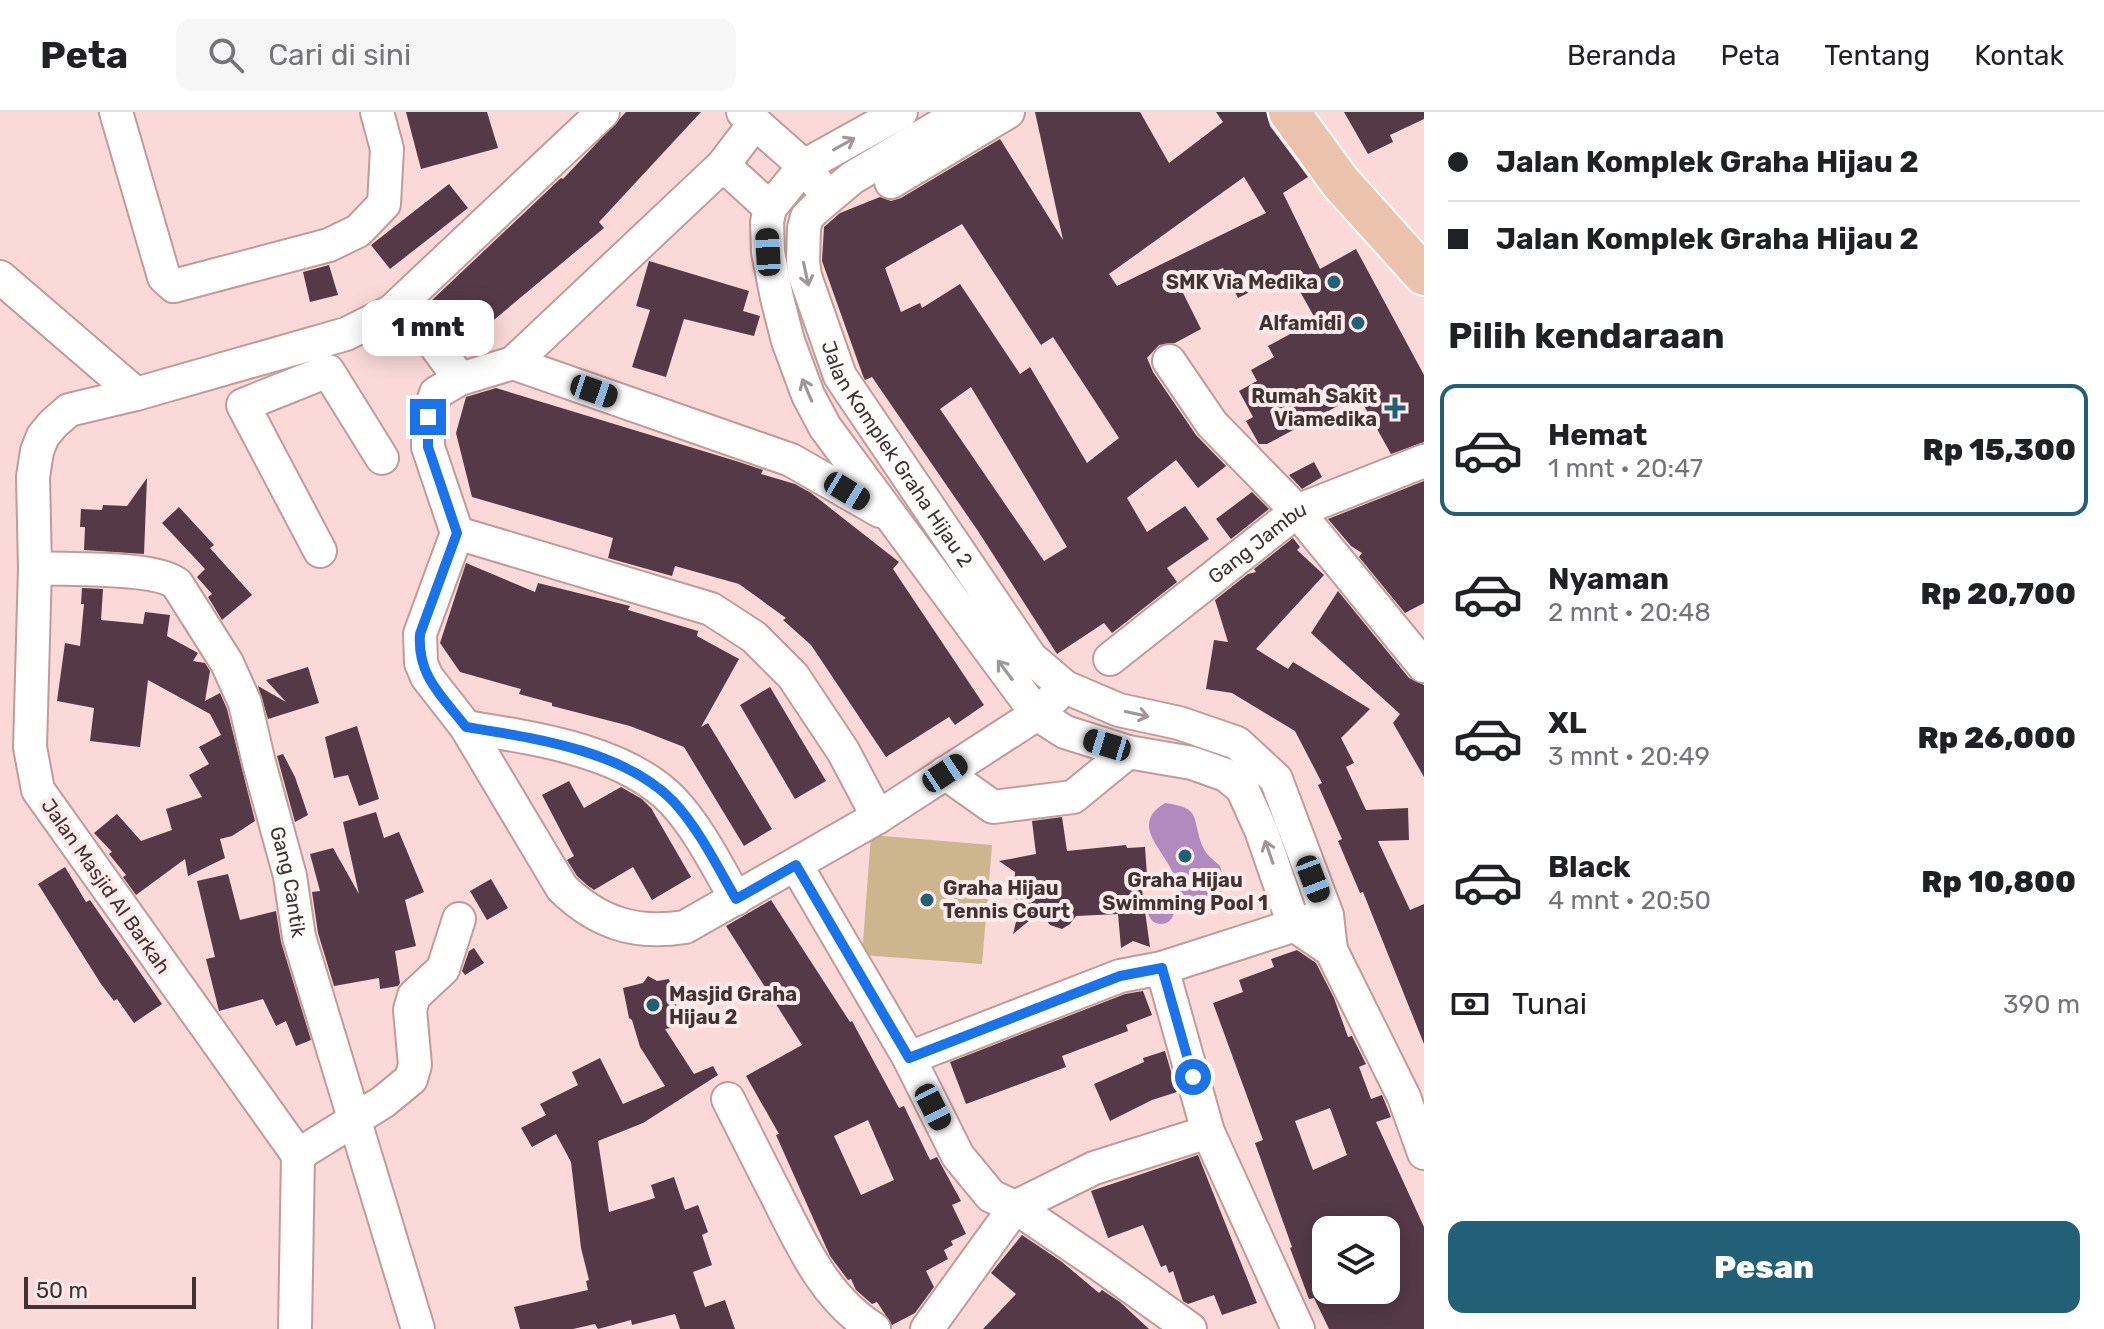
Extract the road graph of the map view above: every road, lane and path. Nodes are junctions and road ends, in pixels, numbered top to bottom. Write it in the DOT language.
graph roads {
  1 [pos="116,112"];
  2 [pos="377,112"];
  3 [pos="901,112"];
  4 [pos="963,112"];
  5 [pos="1008,112"];
  6 [pos="1289,112"];
  7 [pos="602,113"];
  8 [pos="749,118"];
  9 [pos="723,165"];
  10 [pos="804,166"];
  11 [pos="891,182"];
  12 [pos="828,198"];
  13 [pos="770,208"];
  14 [pos="1424,275"];
  15 [pos="0,277"];
  16 [pos="427,334"];
  17 [pos="264,358"];
  18 [pos="1169,361"];
  19 [pos="513,363"];
  20 [pos="104,368"];
  21 [pos="460,379"];
  22 [pos="281,390"];
  23 [pos="144,392"];
  24 [pos="99,403"];
  25 [pos="825,427"];
  26 [pos="382,458"];
  27 [pos="791,460"];
  28 [pos="1424,461"];
  29 [pos="1297,511"];
  30 [pos="893,519"];
  31 [pos="457,533"];
  32 [pos="320,551"];
  33 [pos="35,568"];
  34 [pos="1110,659"];
  35 [pos="1424,666"];
  36 [pos="1065,687"];
  37 [pos="1037,714"];
  38 [pos="466,727"];
  39 [pos="1128,752"];
  40 [pos="945,773"];
  41 [pos="878,817"];
  42 [pos="796,865"];
  43 [pos="736,899"];
  44 [pos="1327,915"];
  45 [pos="459,919"];
  46 [pos="1294,925"];
  47 [pos="1331,950"];
  48 [pos="1162,968"];
  49 [pos="909,1058"];
  50 [pos="728,1099"];
  51 [pos="353,1119"];
  52 [pos="1208,1132"];
  53 [pos="1424,1153"];
  54 [pos="298,1155"];
  55 [pos="1015,1207"];
  56 [pos="1287,1325"];
  57 [pos="295,1329"];
  58 [pos="418,1329"];
  59 [pos="874,1329"];
  60 [pos="927,1329"];
  61 [pos="1190,1329"];
  1 -- 2 [label="street"];
  10 -- 3 [label="street, one-way"];
  4 -- 12 [label="street, Jalan Komplek Graha Hijau 2"];
  5 -- 11 [label="street"];
  6 -- 14 [label="main road"];
  7 -- 17 [label="street, Jalan Masjid Al Barkah"];
  8 -- 9 [label="street"];
  8 -- 10 [label="street"];
  9 -- 13 [label="street"];
  9 -- 19 [label="street"];
  10 -- 12 [label="street"];
  10 -- 13 [label="street"];
  12 -- 36 [label="street, Jalan Komplek Graha Hijau 2, one-way"];
  25 -- 13 [label="street, Jalan Komplek Graha Hijau 2, one-way"];
  15 -- 20 [label="street"];
  16 -- 21 [label="street"];
  17 -- 22 [label="street"];
  17 -- 23 [label="street, Jalan Masjid Al Barkah"];
  18 -- 29 [label="street"];
  19 -- 21 [label="street"];
  19 -- 27 [label="street, Jalan Komplek Graha Hijau 2"];
  20 -- 23 [label="street"];
  20 -- 24 [label="street"];
  21 -- 31 [label="street"];
  22 -- 26 [label="street"];
  22 -- 32 [label="street"];
  23 -- 24 [label="street, Jalan Masjid Al Barkah"];
  24 -- 33 [label="street, Jalan Masjid Al Barkah"];
  25 -- 27 [label="street"];
  25 -- 30 [label="street, Jalan Komplek Graha Hijau 2"];
  27 -- 30 [label="street, Jalan Komplek Graha Hijau 2"];
  28 -- 29 [label="street, Gang Jambu"];
  29 -- 34 [label="street, Gang Jambu"];
  29 -- 35 [label="street"];
  37 -- 30 [label="street, Jalan Komplek Graha Hijau 2, one-way"];
  31 -- 38 [label="street"];
  31 -- 41 [label="street"];
  33 -- 51 [label="street, Gang Cantik"];
  33 -- 54 [label="street, Jalan Masjid Al Barkah"];
  36 -- 37 [label="street"];
  36 -- 44 [label="street, Jalan Komplek Graha Hijau 2, one-way"];
  37 -- 39 [label="street, Jalan Komplek Graha Hijau 2"];
  37 -- 40 [label="street"];
  38 -- 43 [label="street"];
  38 -- 43 [label="street"];
  39 -- 40 [label="street"];
  46 -- 39 [label="street, Jalan Komplek Graha Hijau 2, one-way"];
  40 -- 41 [label="street"];
  41 -- 42 [label="street"];
  42 -- 43 [label="street"];
  42 -- 49 [label="street"];
  44 -- 46 [label="street"];
  44 -- 47 [label="street, Jalan Komplek Graha Hijau 2"];
  45 -- 51 [label="street"];
  46 -- 47 [label="street, Jalan Komplek Graha Hijau 2"];
  46 -- 48 [label="street"];
  47 -- 53 [label="street, Jalan Komplek Graha Hijau 2"];
  48 -- 49 [label="street"];
  48 -- 52 [label="street"];
  49 -- 55 [label="street"];
  50 -- 59 [label="street"];
  51 -- 54 [label="street"];
  51 -- 58 [label="street, Gang Cantik"];
  52 -- 55 [label="street"];
  52 -- 56 [label="street"];
  54 -- 57 [label="street"];
  55 -- 60 [label="street"];
  55 -- 61 [label="street"];
}
